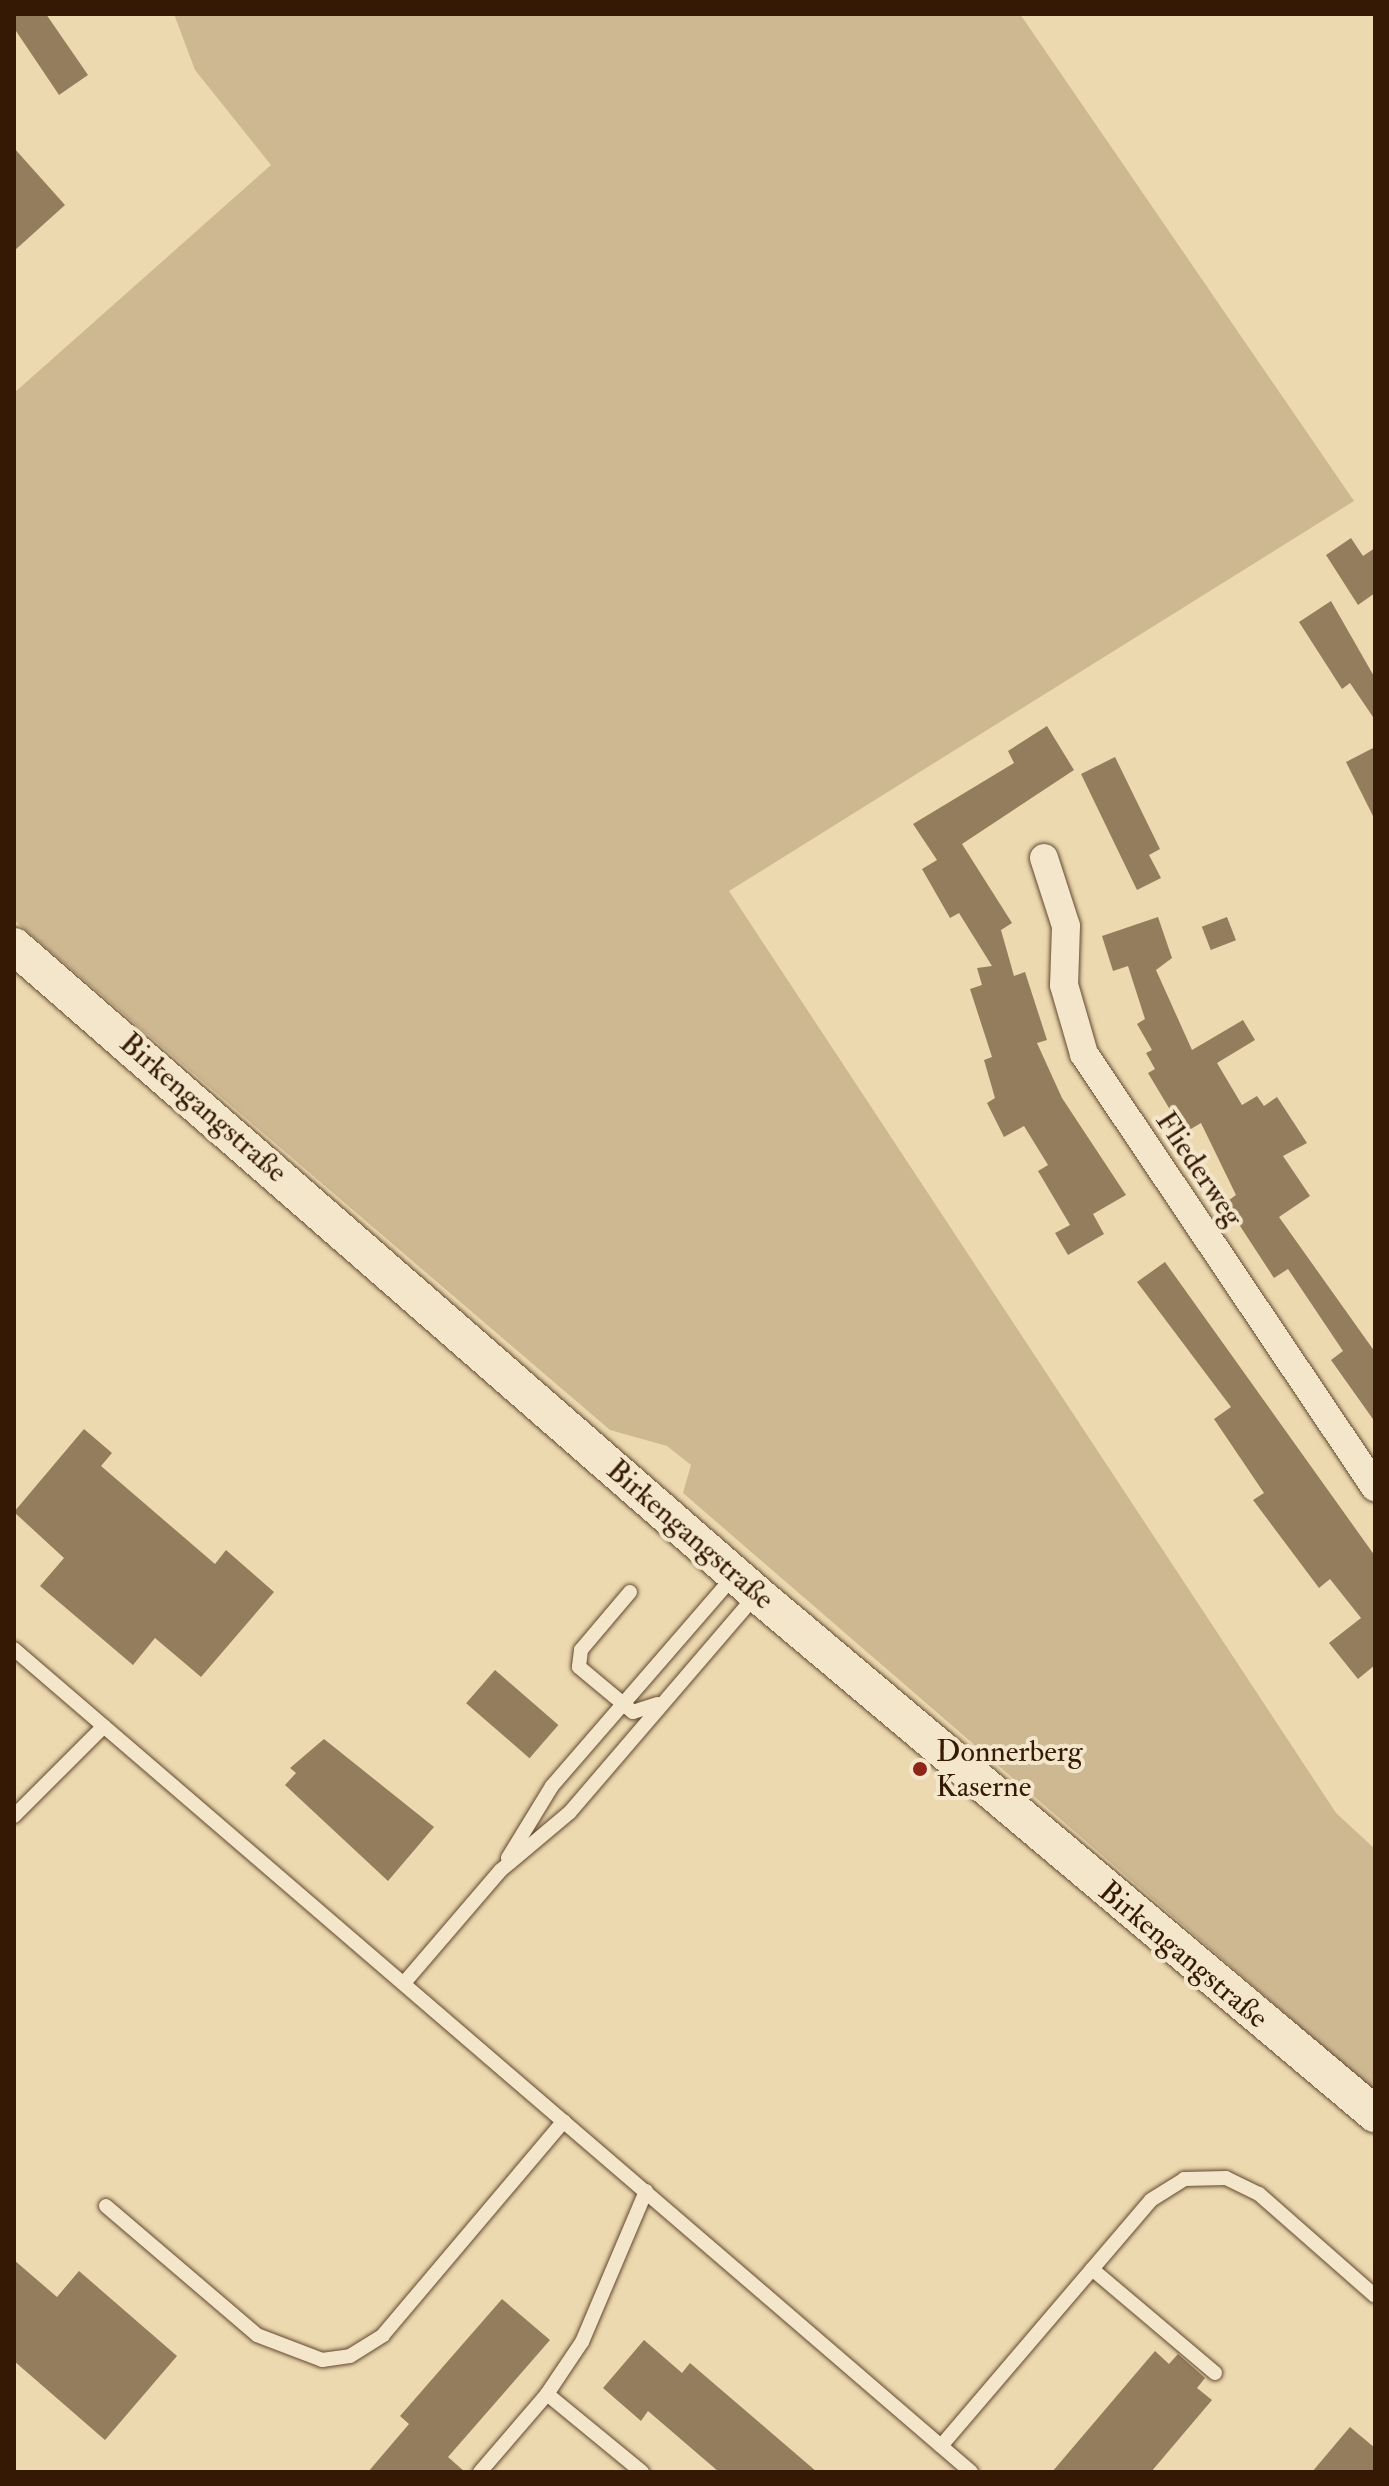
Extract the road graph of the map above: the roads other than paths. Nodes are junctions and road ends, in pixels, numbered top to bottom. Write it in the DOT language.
graph roads {
  1 [pos="1044,858"];
  2 [pos="14,946"];
  3 [pos="1375,1487"];
  4 [pos="746,1585"];
  5 [pos="630,1592"];
  6 [pos="14,1649"];
  7 [pos="662,1703"];
  8 [pos="621,1706"];
  9 [pos="104,1726"];
  10 [pos="14,1816"];
  11 [pos="501,1870"];
  12 [pos="404,1983"];
  13 [pos="1375,2114"];
  14 [pos="564,2121"];
  15 [pos="646,2191"];
  16 [pos="106,2206"];
  17 [pos="1092,2269"];
  18 [pos="1375,2296"];
  19 [pos="1215,2373"];
  20 [pos="547,2394"];
  21 [pos="941,2446"];
  22 [pos="480,2472"];
  23 [pos="642,2472"];
  24 [pos="971,2472"];
  1 -- 3 [label="street, Fliederweg"];
  2 -- 4 [label="street, Birkengangstraße"];
  4 -- 7 [label="lane"];
  4 -- 8 [label="lane"];
  4 -- 13 [label="street, Birkengangstraße"];
  5 -- 8 [label="lane"];
  6 -- 9 [label="lane"];
  7 -- 8 [label="lane"];
  7 -- 11 [label="lane"];
  8 -- 11 [label="lane"];
  9 -- 10 [label="lane"];
  9 -- 12 [label="lane"];
  11 -- 12 [label="lane"];
  12 -- 14 [label="lane"];
  14 -- 15 [label="lane"];
  14 -- 16 [label="lane"];
  15 -- 20 [label="lane"];
  15 -- 21 [label="lane"];
  17 -- 18 [label="lane"];
  17 -- 19 [label="lane"];
  17 -- 21 [label="lane"];
  20 -- 22 [label="lane"];
  20 -- 23 [label="lane"];
  21 -- 24 [label="lane"];
}
